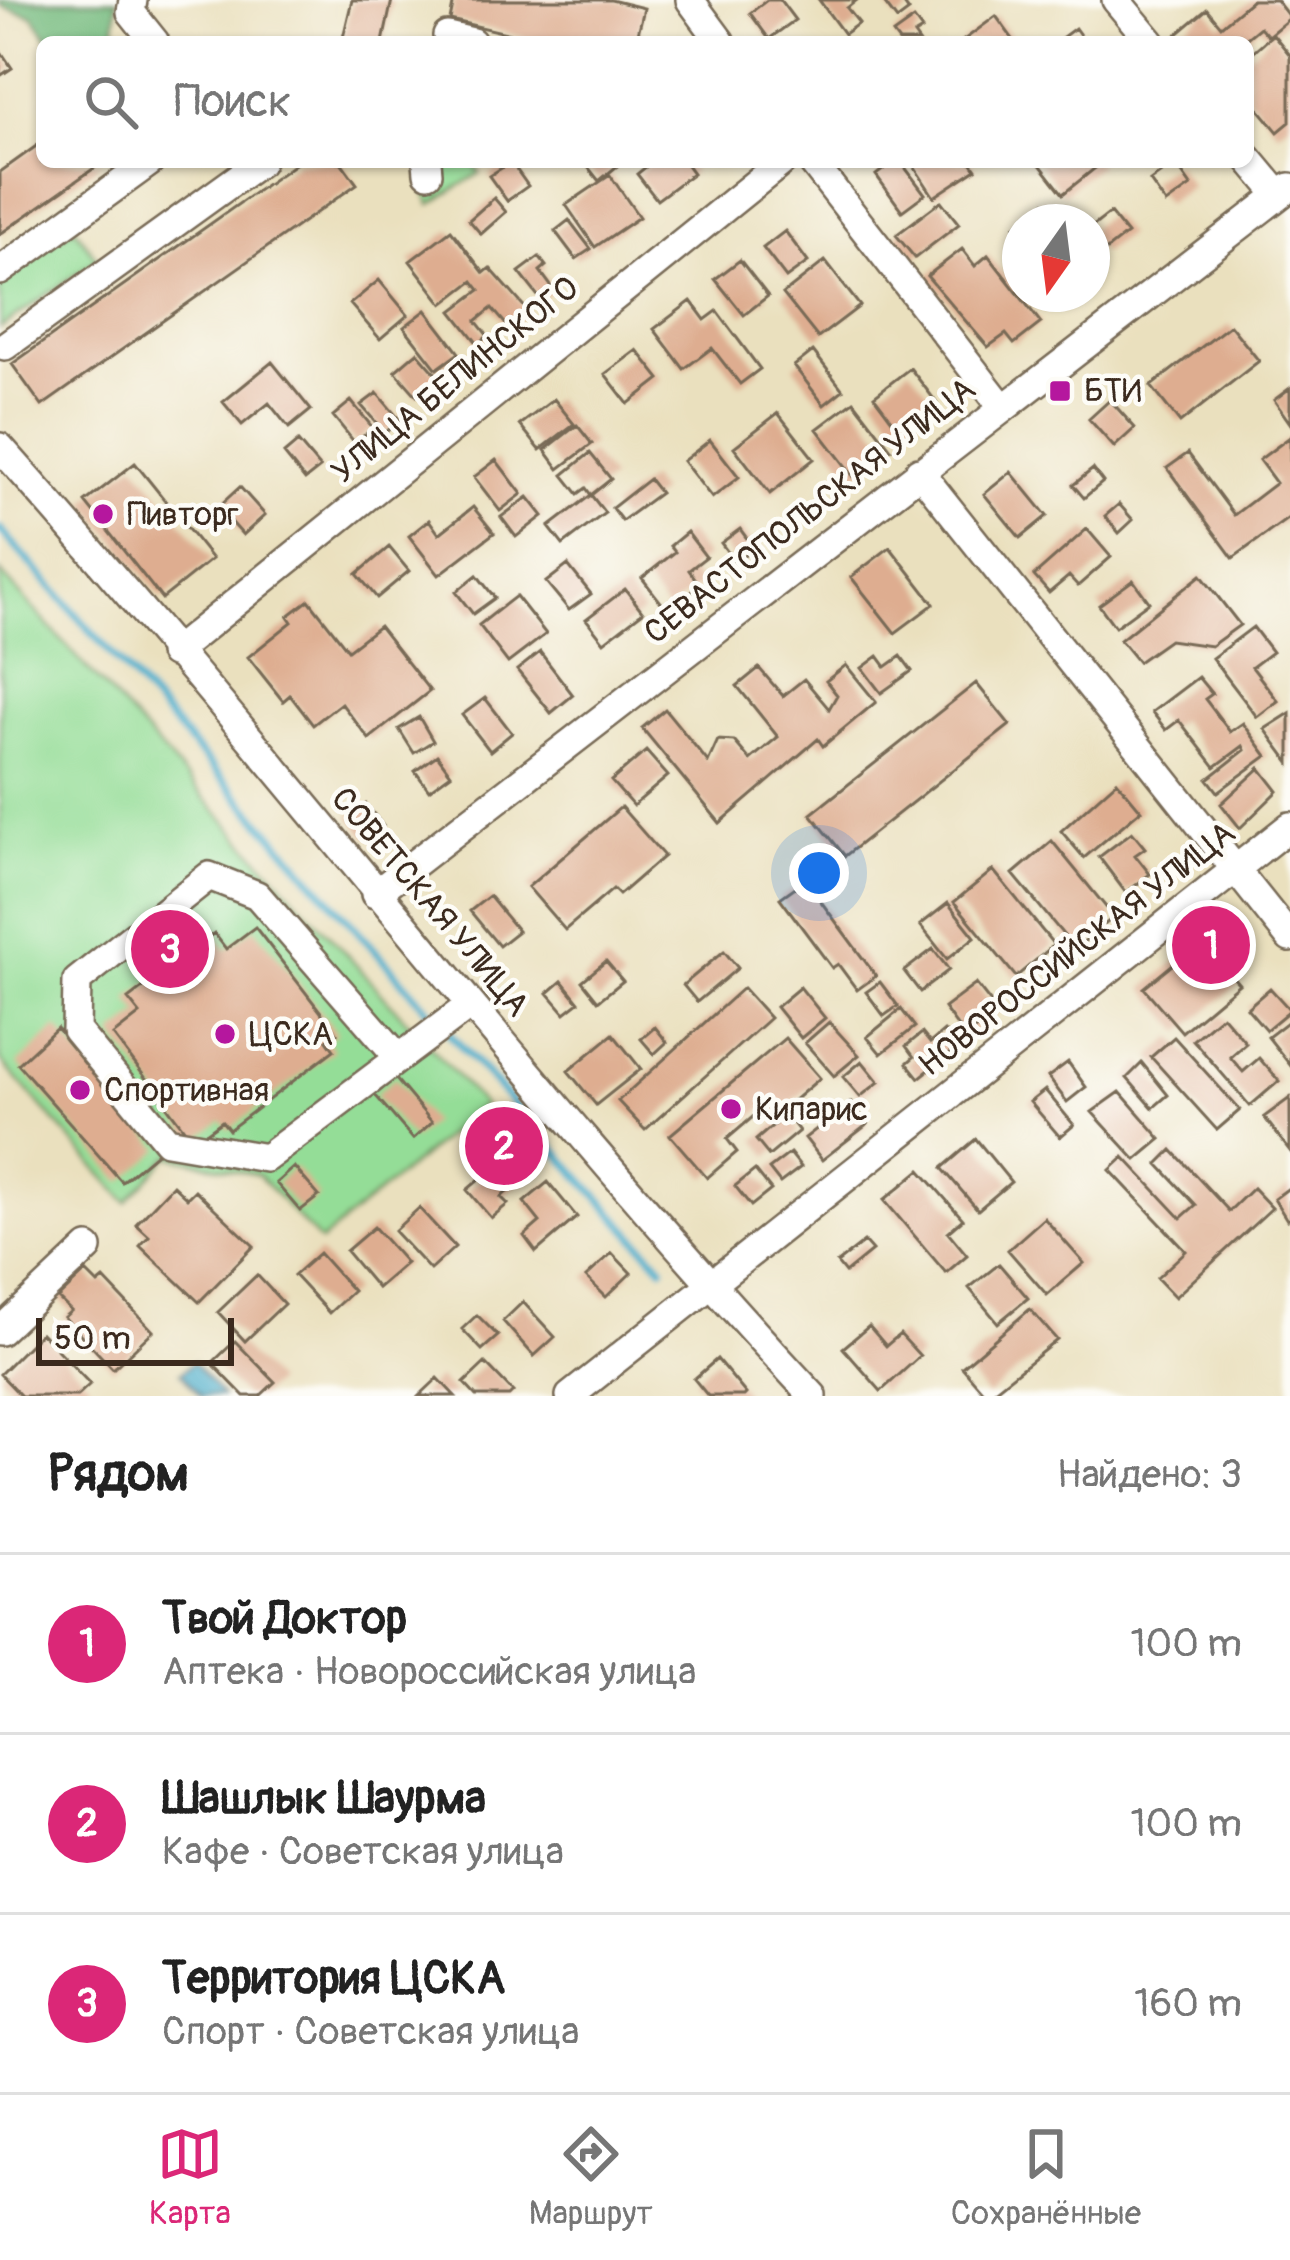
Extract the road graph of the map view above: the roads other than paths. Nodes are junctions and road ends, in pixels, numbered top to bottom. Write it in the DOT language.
graph roads {
  1 [pos="133,0"];
  2 [pos="690,0"];
  3 [pos="1116,0"];
  4 [pos="150,36"];
  5 [pos="707,36"];
  6 [pos="1146,36"];
  7 [pos="1254,163"];
  8 [pos="141,168"];
  9 [pos="252,168"];
  10 [pos="775,168"];
  11 [pos="817,168"];
  12 [pos="1285,191"];
  13 [pos="0,271"];
  14 [pos="5,346"];
  15 [pos="1003,408"];
  16 [pos="0,447"];
  17 [pos="919,471"];
  18 [pos="173,653"];
  19 [pos="1290,826"];
  20 [pos="1234,870"];
  21 [pos="375,895"];
  22 [pos="1290,938"];
  23 [pos="470,1005"];
  24 [pos="399,1058"];
  25 [pos="88,1248"];
  26 [pos="711,1286"];
  27 [pos="0,1331"];
  28 [pos="570,1396"];
  29 [pos="813,1396"];
  1 -- 4 [label="street"];
  2 -- 5 [label="street"];
  3 -- 6 [label="street"];
  7 -- 12 [label="street"];
  8 -- 13 [label="street"];
  9 -- 14 [label="street"];
  10 -- 18 [label="street, УЛИЦА БЕЛИНСКОГО"];
  11 -- 15 [label="street"];
  12 -- 15 [label="street, СЕВАСТОПОЛЬСКАЯ УЛИЦА"];
  15 -- 17 [label="street, СЕВАСТОПОЛЬСКАЯ УЛИЦА"];
  16 -- 18 [label="street, СОВЕТСКАЯ УЛИЦА"];
  17 -- 20 [label="street"];
  17 -- 21 [label="street, СЕВАСТОПОЛЬСКАЯ УЛИЦА"];
  18 -- 21 [label="street, СОВЕТСКАЯ УЛИЦА"];
  19 -- 20 [label="street, НОВОРОССИЙСКАЯ УЛИЦА"];
  20 -- 22 [label="street"];
  20 -- 26 [label="street, НОВОРОССИЙСКАЯ УЛИЦА"];
  21 -- 23 [label="street, СОВЕТСКАЯ УЛИЦА"];
  23 -- 24 [label="street"];
  23 -- 26 [label="street, СОВЕТСКАЯ УЛИЦА"];
  24 -- 24 [label="street"];
  25 -- 27 [label="street"];
  26 -- 28 [label="street, НОВОРОССИЙСКАЯ УЛИЦА"];
  26 -- 29 [label="street, СОВЕТСКАЯ УЛИЦА"];
}
